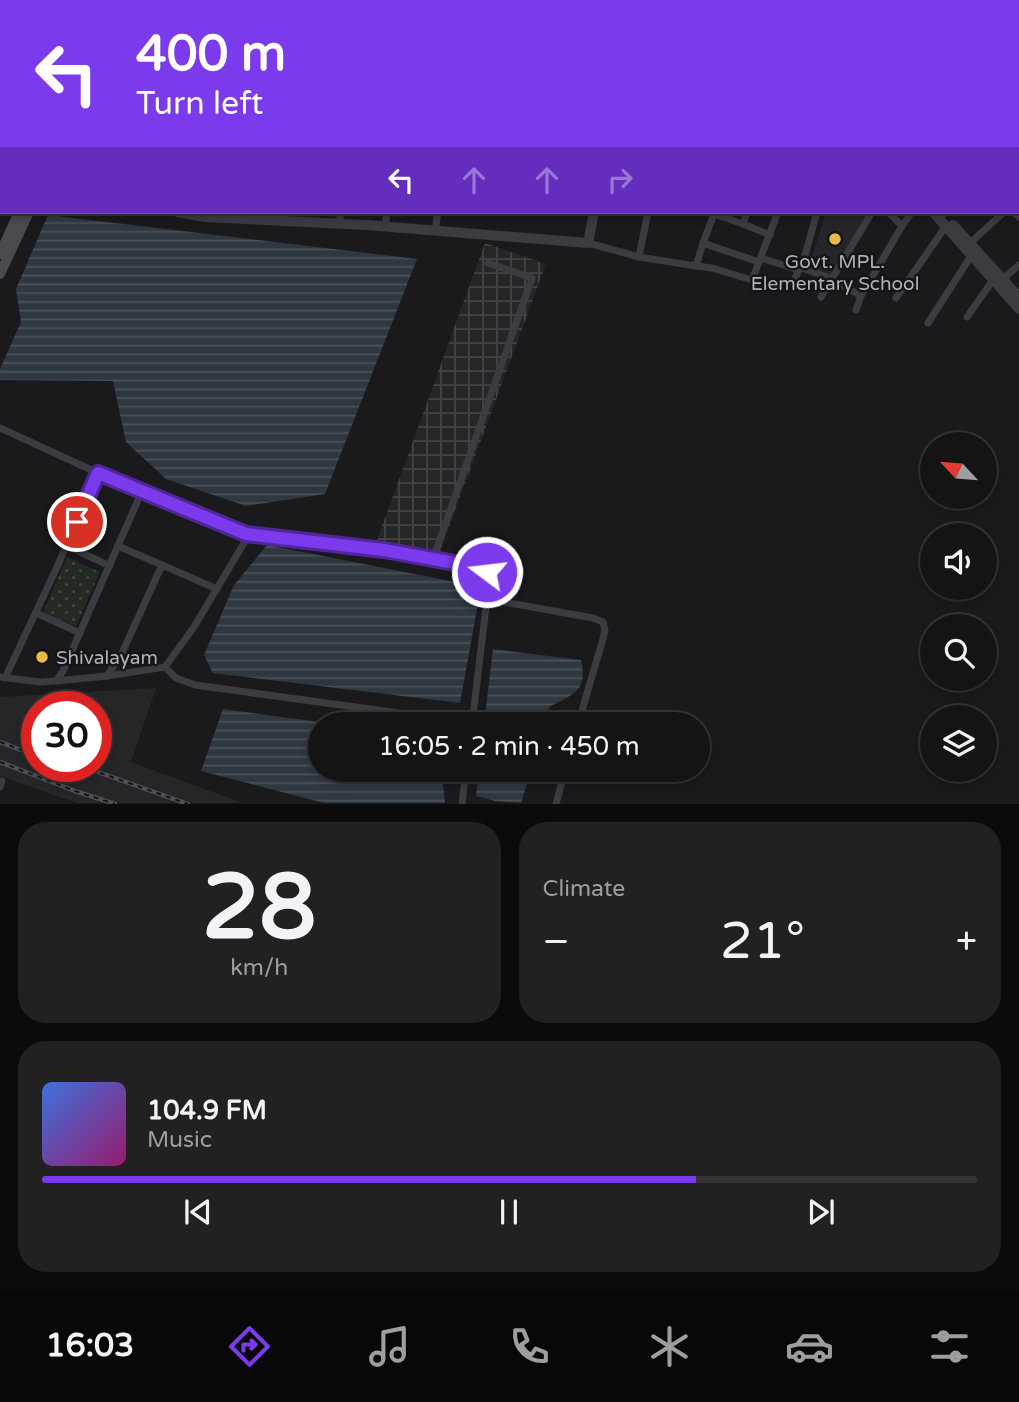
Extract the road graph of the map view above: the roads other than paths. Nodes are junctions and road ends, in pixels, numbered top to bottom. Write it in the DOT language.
graph roads {
  1 [pos="14,214"];
  2 [pos="14,214"];
  3 [pos="188,214"];
  4 [pos="340,214"];
  5 [pos="387,214"];
  6 [pos="438,214"];
  7 [pos="594,214"];
  8 [pos="648,214"];
  9 [pos="711,214"];
  10 [pos="717,214"];
  11 [pos="746,214"];
  12 [pos="777,214"];
  13 [pos="816,214"];
  14 [pos="871,214"];
  15 [pos="890,214"];
  16 [pos="911,214"];
  17 [pos="942,214"];
  18 [pos="942,214"];
  19 [pos="1002,214"];
  20 [pos="235,215"];
  21 [pos="291,216"];
  22 [pos="338,224"];
  23 [pos="743,225"];
  24 [pos="385,226"];
  25 [pos="902,226"];
  26 [pos="946,226"];
  27 [pos="435,230"];
  28 [pos="769,235"];
  29 [pos="588,243"];
  30 [pos="703,243"];
  31 [pos="968,249"];
  32 [pos="0,254"];
  33 [pos="639,257"];
  34 [pos="760,260"];
  35 [pos="488,263"];
  36 [pos="1019,265"];
  37 [pos="696,266"];
  38 [pos="799,269"];
  39 [pos="1,274"];
  40 [pos="832,279"];
  41 [pos="998,280"];
  42 [pos="793,283"];
  43 [pos="861,296"];
  44 [pos="821,297"];
  45 [pos="896,298"];
  46 [pos="1019,298"];
  47 [pos="1019,309"];
  48 [pos="856,310"];
  49 [pos="967,317"];
  50 [pos="928,323"];
  51 [pos="0,428"];
  52 [pos="98,473"];
  53 [pos="142,491"];
  54 [pos="246,534"];
  55 [pos="67,546"];
  56 [pos="118,546"];
  57 [pos="433,559"];
  58 [pos="162,565"];
  59 [pos="110,566"];
  60 [pos="217,589"];
  61 [pos="487,600"];
  62 [pos="36,613"];
  63 [pos="80,633"];
  64 [pos="165,667"];
  65 [pos="107,676"];
  66 [pos="2,677"];
  67 [pos="56,681"];
  68 [pos="387,712"];
  69 [pos="473,712"];
  70 [pos="582,712"];
  71 [pos="465,782"];
  72 [pos="562,782"];
  73 [pos="462,803"];
  74 [pos="556,803"];
  1 -- 32 [label="main road"];
  2 -- 39 [label="main road"];
  3 -- 20 [label="street"];
  4 -- 22 [label="street"];
  5 -- 24 [label="street"];
  6 -- 27 [label="street"];
  7 -- 29 [label="street"];
  8 -- 33 [label="street"];
  9 -- 30 [label="street"];
  10 -- 23 [label="street"];
  11 -- 23 [label="street"];
  12 -- 28 [label="street"];
  13 -- 38 [label="street"];
  14 -- 40 [label="street"];
  15 -- 25 [label="street"];
  16 -- 25 [label="street"];
  17 -- 31 [label="street"];
  18 -- 26 [label="street"];
  19 -- 31 [label="street"];
  20 -- 21 [label="street"];
  21 -- 22 [label="street"];
  22 -- 24 [label="street"];
  23 -- 28 [label="street"];
  24 -- 27 [label="street"];
  25 -- 43 [label="street"];
  26 -- 31 [label="street"];
  26 -- 45 [label="street"];
  27 -- 29 [label="street"];
  28 -- 34 [label="street"];
  29 -- 33 [label="street"];
  30 -- 34 [label="street"];
  30 -- 37 [label="street"];
  31 -- 41 [label="street"];
  31 -- 50 [label="street"];
  33 -- 37 [label="street"];
  34 -- 37 [label="street"];
  34 -- 38 [label="street"];
  35 -- 57 [label="street"];
  36 -- 41 [label="street"];
  38 -- 40 [label="street"];
  38 -- 42 [label="street"];
  40 -- 43 [label="street"];
  40 -- 44 [label="street"];
  41 -- 46 [label="street"];
  41 -- 47 [label="street"];
  41 -- 49 [label="street"];
  43 -- 48 [label="street"];
  51 -- 52 [label="street"];
  52 -- 53 [label="street"];
  52 -- 55 [label="street"];
  53 -- 54 [label="street"];
  53 -- 56 [label="street"];
  54 -- 57 [label="street"];
  54 -- 60 [label="street"];
  55 -- 59 [label="street"];
  55 -- 62 [label="street"];
  56 -- 58 [label="street"];
  56 -- 59 [label="street"];
  57 -- 61 [label="street"];
  58 -- 60 [label="street"];
  58 -- 65 [label="street"];
  59 -- 63 [label="street"];
  60 -- 64 [label="street"];
  61 -- 69 [label="street"];
  61 -- 70 [label="street"];
  62 -- 63 [label="street"];
  62 -- 66 [label="street"];
  63 -- 67 [label="street"];
  64 -- 65 [label="street"];
  64 -- 68 [label="street"];
  65 -- 67 [label="street"];
  66 -- 67 [label="street"];
  71 -- 73 [label="street"];
  72 -- 74 [label="street"];
}
